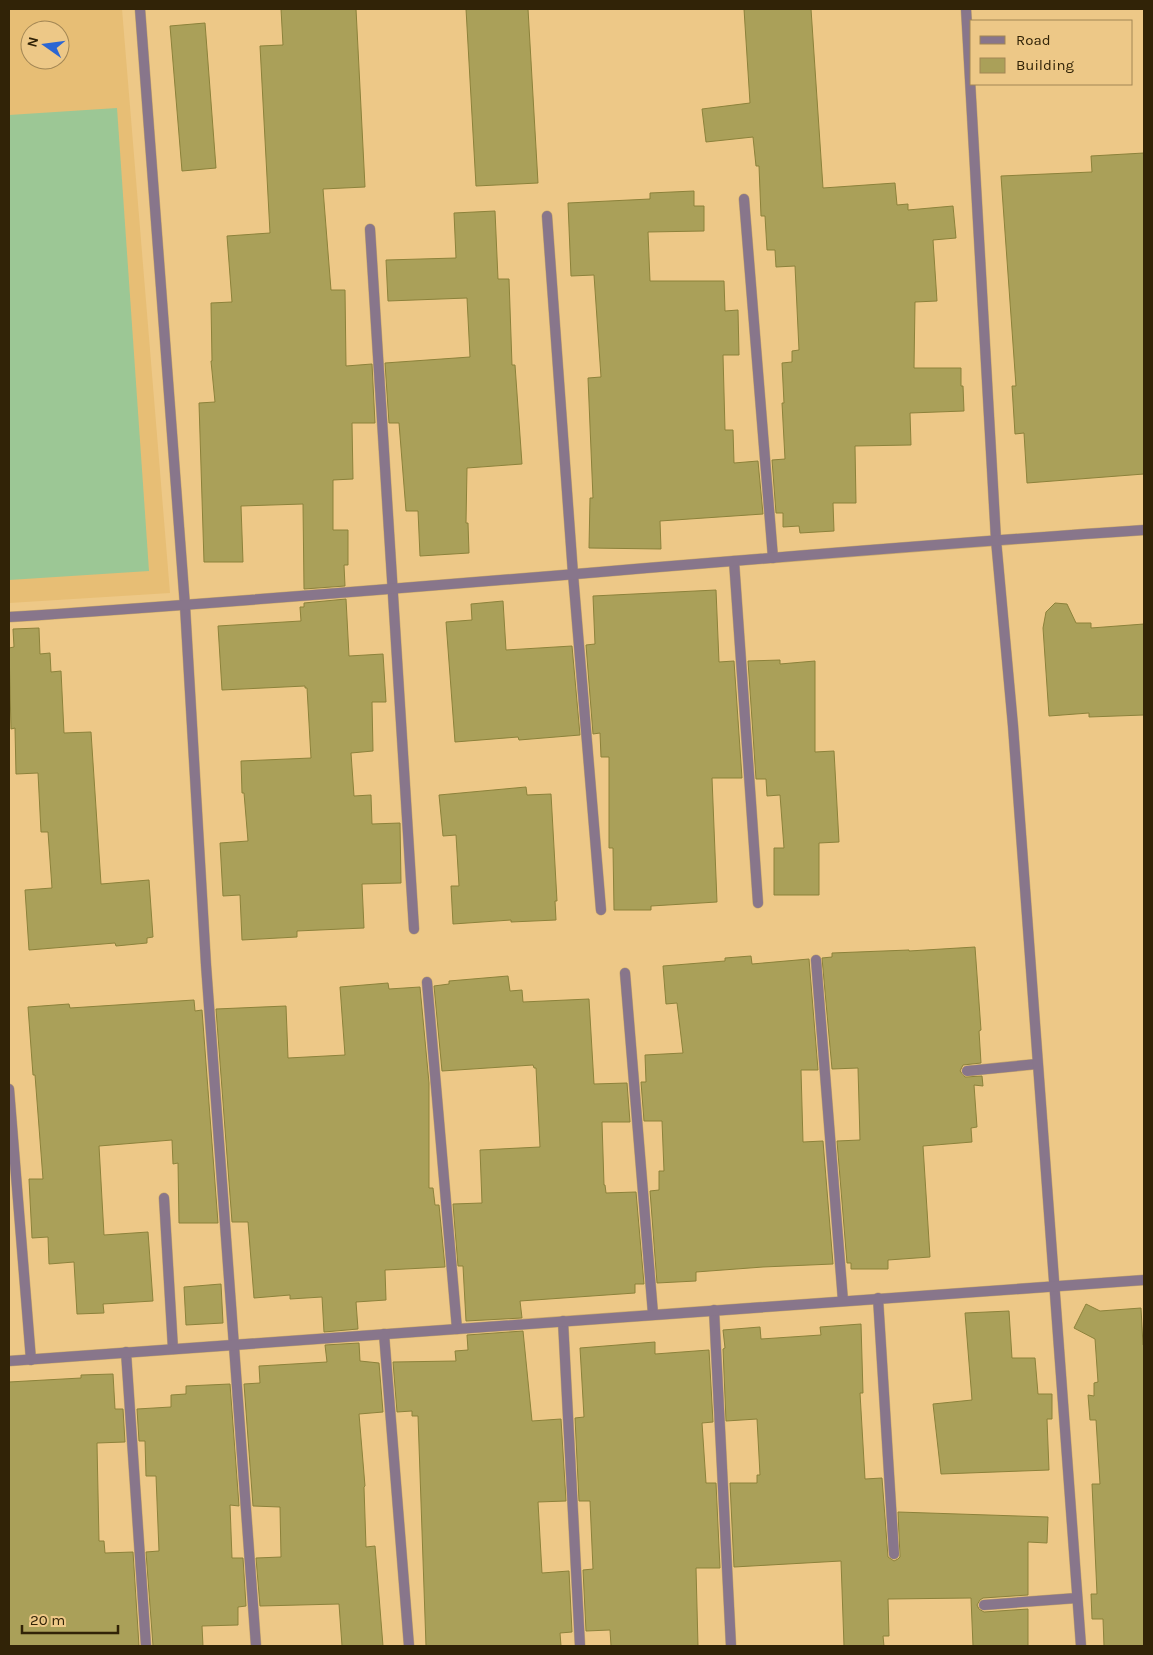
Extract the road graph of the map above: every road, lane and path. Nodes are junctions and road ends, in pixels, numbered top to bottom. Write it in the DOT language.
graph roads {
  1 [pos="140,9"];
  2 [pos="966,9"];
  3 [pos="970,80"];
  4 [pos="970,85"];
  5 [pos="744,199"];
  6 [pos="547,216"];
  7 [pos="370,229"];
  8 [pos="1144,530"];
  9 [pos="996,540"];
  10 [pos="773,558"];
  11 [pos="734,561"];
  12 [pos="573,574"];
  13 [pos="392,589"];
  14 [pos="185,606"];
  15 [pos="9,617"];
  16 [pos="758,903"];
  17 [pos="600,910"];
  18 [pos="414,929"];
  19 [pos="816,960"];
  20 [pos="625,973"];
  21 [pos="427,982"];
  22 [pos="1037,1064"];
  23 [pos="967,1071"];
  24 [pos="9,1089"];
  25 [pos="164,1198"];
  26 [pos="1144,1280"];
  27 [pos="1054,1286"];
  28 [pos="878,1298"];
  29 [pos="843,1301"];
  30 [pos="714,1310"];
  31 [pos="653,1314"];
  32 [pos="563,1321"];
  33 [pos="457,1329"];
  34 [pos="384,1334"];
  35 [pos="235,1344"];
  36 [pos="174,1349"];
  37 [pos="126,1352"];
  38 [pos="30,1360"];
  39 [pos="9,1361"];
  40 [pos="894,1554"];
  41 [pos="1077,1598"];
  42 [pos="984,1605"];
  43 [pos="146,1646"];
  44 [pos="256,1646"];
  45 [pos="409,1646"];
  46 [pos="580,1646"];
  47 [pos="731,1646"];
  48 [pos="1081,1646"];
  1 -- 14 [label="street"];
  2 -- 3 [label="street"];
  4 -- 9 [label="street"];
  5 -- 10 [label="street"];
  6 -- 12 [label="street"];
  7 -- 13 [label="street"];
  8 -- 9 [label="street"];
  9 -- 10 [label="street"];
  9 -- 22 [label="street"];
  10 -- 11 [label="street"];
  11 -- 12 [label="street"];
  11 -- 16 [label="street"];
  12 -- 13 [label="street"];
  12 -- 17 [label="street"];
  13 -- 14 [label="street"];
  13 -- 18 [label="street"];
  14 -- 15 [label="street"];
  14 -- 35 [label="street"];
  19 -- 29 [label="street"];
  20 -- 31 [label="street"];
  21 -- 33 [label="street"];
  22 -- 23 [label="street"];
  22 -- 27 [label="street"];
  24 -- 38 [label="street"];
  25 -- 36 [label="street"];
  26 -- 27 [label="street"];
  27 -- 28 [label="street"];
  27 -- 41 [label="street"];
  28 -- 29 [label="street"];
  28 -- 40 [label="street"];
  29 -- 30 [label="street"];
  30 -- 31 [label="street"];
  30 -- 47 [label="street"];
  31 -- 32 [label="street"];
  32 -- 33 [label="street"];
  32 -- 46 [label="street"];
  33 -- 34 [label="street"];
  34 -- 35 [label="street"];
  34 -- 45 [label="street"];
  35 -- 36 [label="street"];
  35 -- 44 [label="street"];
  36 -- 37 [label="street"];
  37 -- 38 [label="street"];
  37 -- 43 [label="street"];
  38 -- 39 [label="street"];
  41 -- 42 [label="street"];
  41 -- 48 [label="street"];
}
